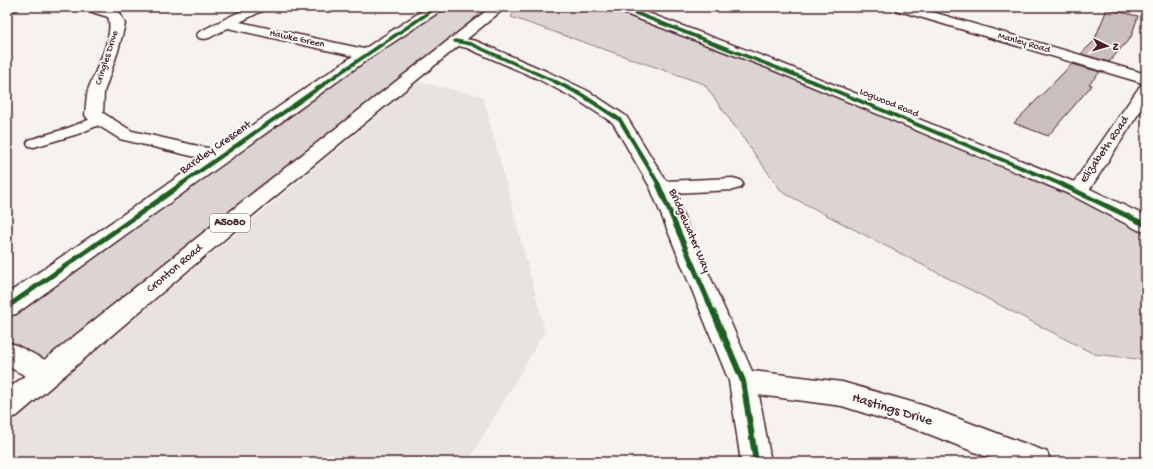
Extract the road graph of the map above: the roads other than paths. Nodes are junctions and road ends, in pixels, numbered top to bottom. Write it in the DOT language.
graph roads {
  1 [pos="14,7"];
  2 [pos="90,7"];
  3 [pos="259,7"];
  4 [pos="437,7"];
  5 [pos="499,7"];
  6 [pos="620,7"];
  7 [pos="901,7"];
  8 [pos="7,10"];
  9 [pos="228,24"];
  10 [pos="204,35"];
  11 [pos="455,41"];
  12 [pos="366,54"];
  13 [pos="1146,79"];
  14 [pos="1146,89"];
  15 [pos="101,119"];
  16 [pos="34,143"];
  17 [pos="220,157"];
  18 [pos="733,184"];
  19 [pos="660,187"];
  20 [pos="1078,191"];
  21 [pos="1146,225"];
  22 [pos="7,307"];
  23 [pos="7,353"];
  24 [pos="47,374"];
  25 [pos="743,381"];
  26 [pos="7,407"];
  27 [pos="756,462"];
  28 [pos="1036,462"];
  1 -- 8 [label="lane"];
  2 -- 15 [label="street, Cringles Drive"];
  3 -- 9 [label="street"];
  4 -- 12 [label="street, Bardley Crescent"];
  5 -- 11 [label="street, A5080"];
  6 -- 20 [label="street, Logwood Road"];
  7 -- 13 [label="street, Manley Road"];
  9 -- 10 [label="street"];
  9 -- 12 [label="street, Hawke Green"];
  11 -- 19 [label="street, Bridgewater Way"];
  11 -- 24 [label="street, Cronton Road / A5080"];
  12 -- 17 [label="street, Bardley Crescent"];
  14 -- 20 [label="street, Elizabeth Road"];
  15 -- 16 [label="lane"];
  15 -- 17 [label="street"];
  17 -- 22 [label="street, Bardley Crescent"];
  18 -- 19 [label="street"];
  19 -- 25 [label="street, Bridgewater Way"];
  20 -- 21 [label="street, Logwood Road"];
  23 -- 24 [label="street"];
  24 -- 26 [label="street, Cronton Road / A5080"];
  25 -- 27 [label="street, Bridgewater Way"];
  25 -- 28 [label="street, Hastings Drive"];
}
